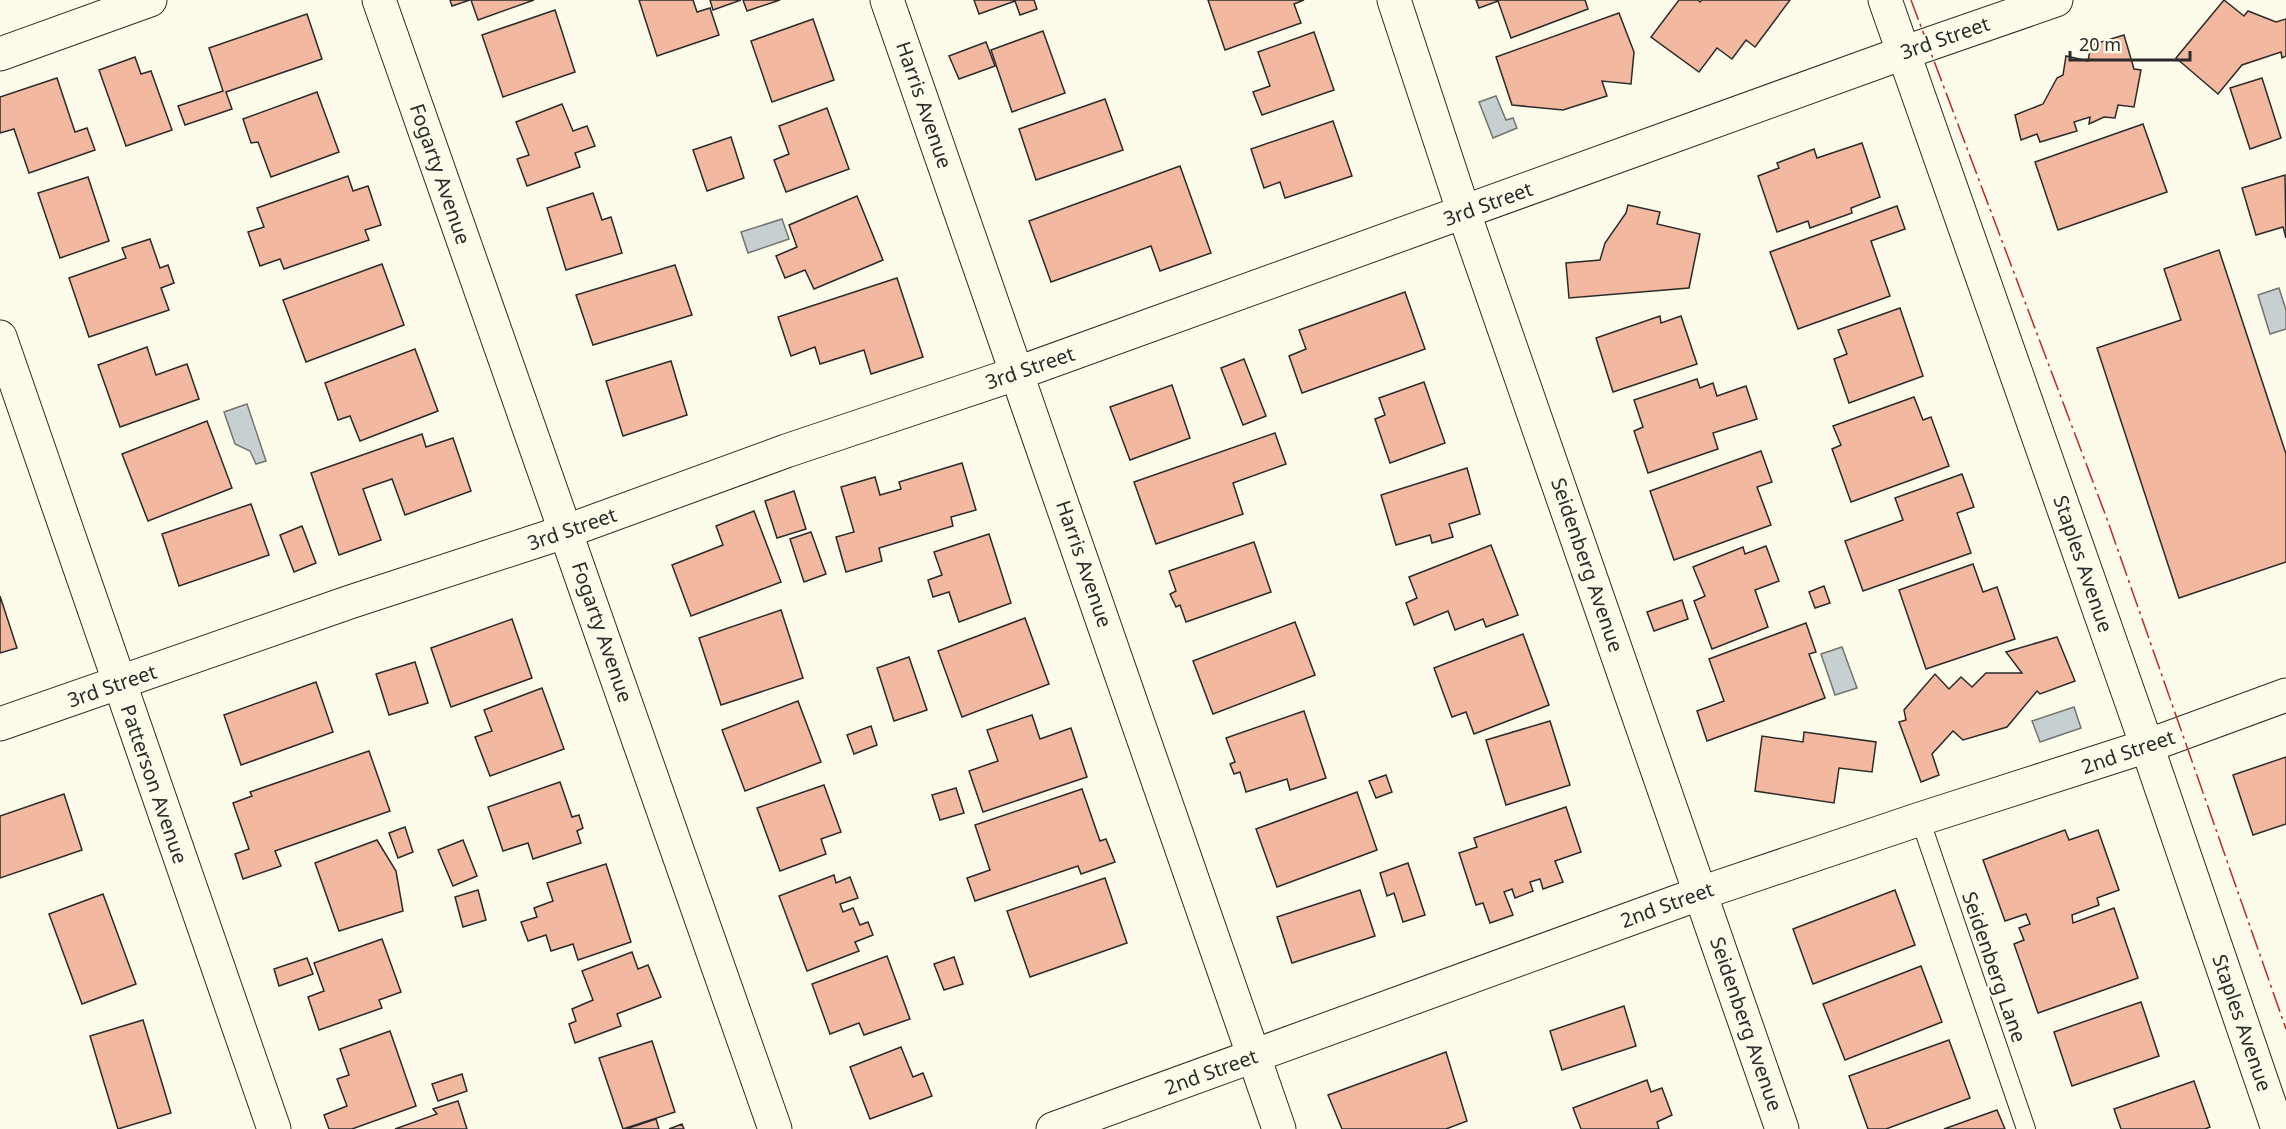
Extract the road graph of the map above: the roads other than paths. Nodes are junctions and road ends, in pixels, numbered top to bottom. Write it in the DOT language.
graph roads {
  1 [pos="150,0"];
  2 [pos="379,0"];
  3 [pos="887,0"];
  4 [pos="1394,0"];
  5 [pos="1885,0"];
  6 [pos="2056,0"];
  7 [pos="1903,52"];
  8 [pos="0,54"];
  9 [pos="1464,213"];
  10 [pos="0,337"];
  11 [pos="1018,373"];
  12 [pos="567,531"];
  13 [pos="119,684"];
  14 [pos="2286,695"];
  15 [pos="0,724"];
  16 [pos="2147,747"];
  17 [pos="1920,819"];
  18 [pos="1701,892"];
  19 [pos="1253,1056"];
  20 [pos="274,1129"];
  21 [pos="776,1129"];
  22 [pos="1053,1129"];
  23 [pos="1279,1129"];
  24 [pos="1782,1129"];
  25 [pos="2026,1129"];
  26 [pos="2278,1129"];
  1 -- 8 [label="street"];
  2 -- 12 [label="street, Fogarty Avenue"];
  3 -- 11 [label="street, Harris Avenue"];
  4 -- 9 [label="street, Seidenberg Avenue"];
  5 -- 7 [label="street, Staples Avenue"];
  6 -- 7 [label="street, 3rd Street"];
  7 -- 9 [label="street, 3rd Street"];
  7 -- 16 [label="street, Staples Avenue"];
  9 -- 11 [label="street, 3rd Street"];
  9 -- 18 [label="street, Seidenberg Avenue"];
  10 -- 13 [label="street, Patterson Avenue"];
  11 -- 12 [label="street, 3rd Street"];
  11 -- 19 [label="street, Harris Avenue"];
  12 -- 13 [label="street, 3rd Street"];
  12 -- 21 [label="street, Fogarty Avenue"];
  13 -- 15 [label="street, 3rd Street"];
  13 -- 20 [label="street, Patterson Avenue"];
  14 -- 16 [label="street, 2nd Street"];
  16 -- 17 [label="street, 2nd Street"];
  16 -- 26 [label="street, Staples Avenue"];
  17 -- 18 [label="street, 2nd Street"];
  17 -- 25 [label="lane, Seidenberg Lane"];
  18 -- 19 [label="street, 2nd Street"];
  18 -- 24 [label="street, Seidenberg Avenue"];
  19 -- 22 [label="street, 2nd Street"];
  19 -- 23 [label="street, Harris Avenue"];
}
